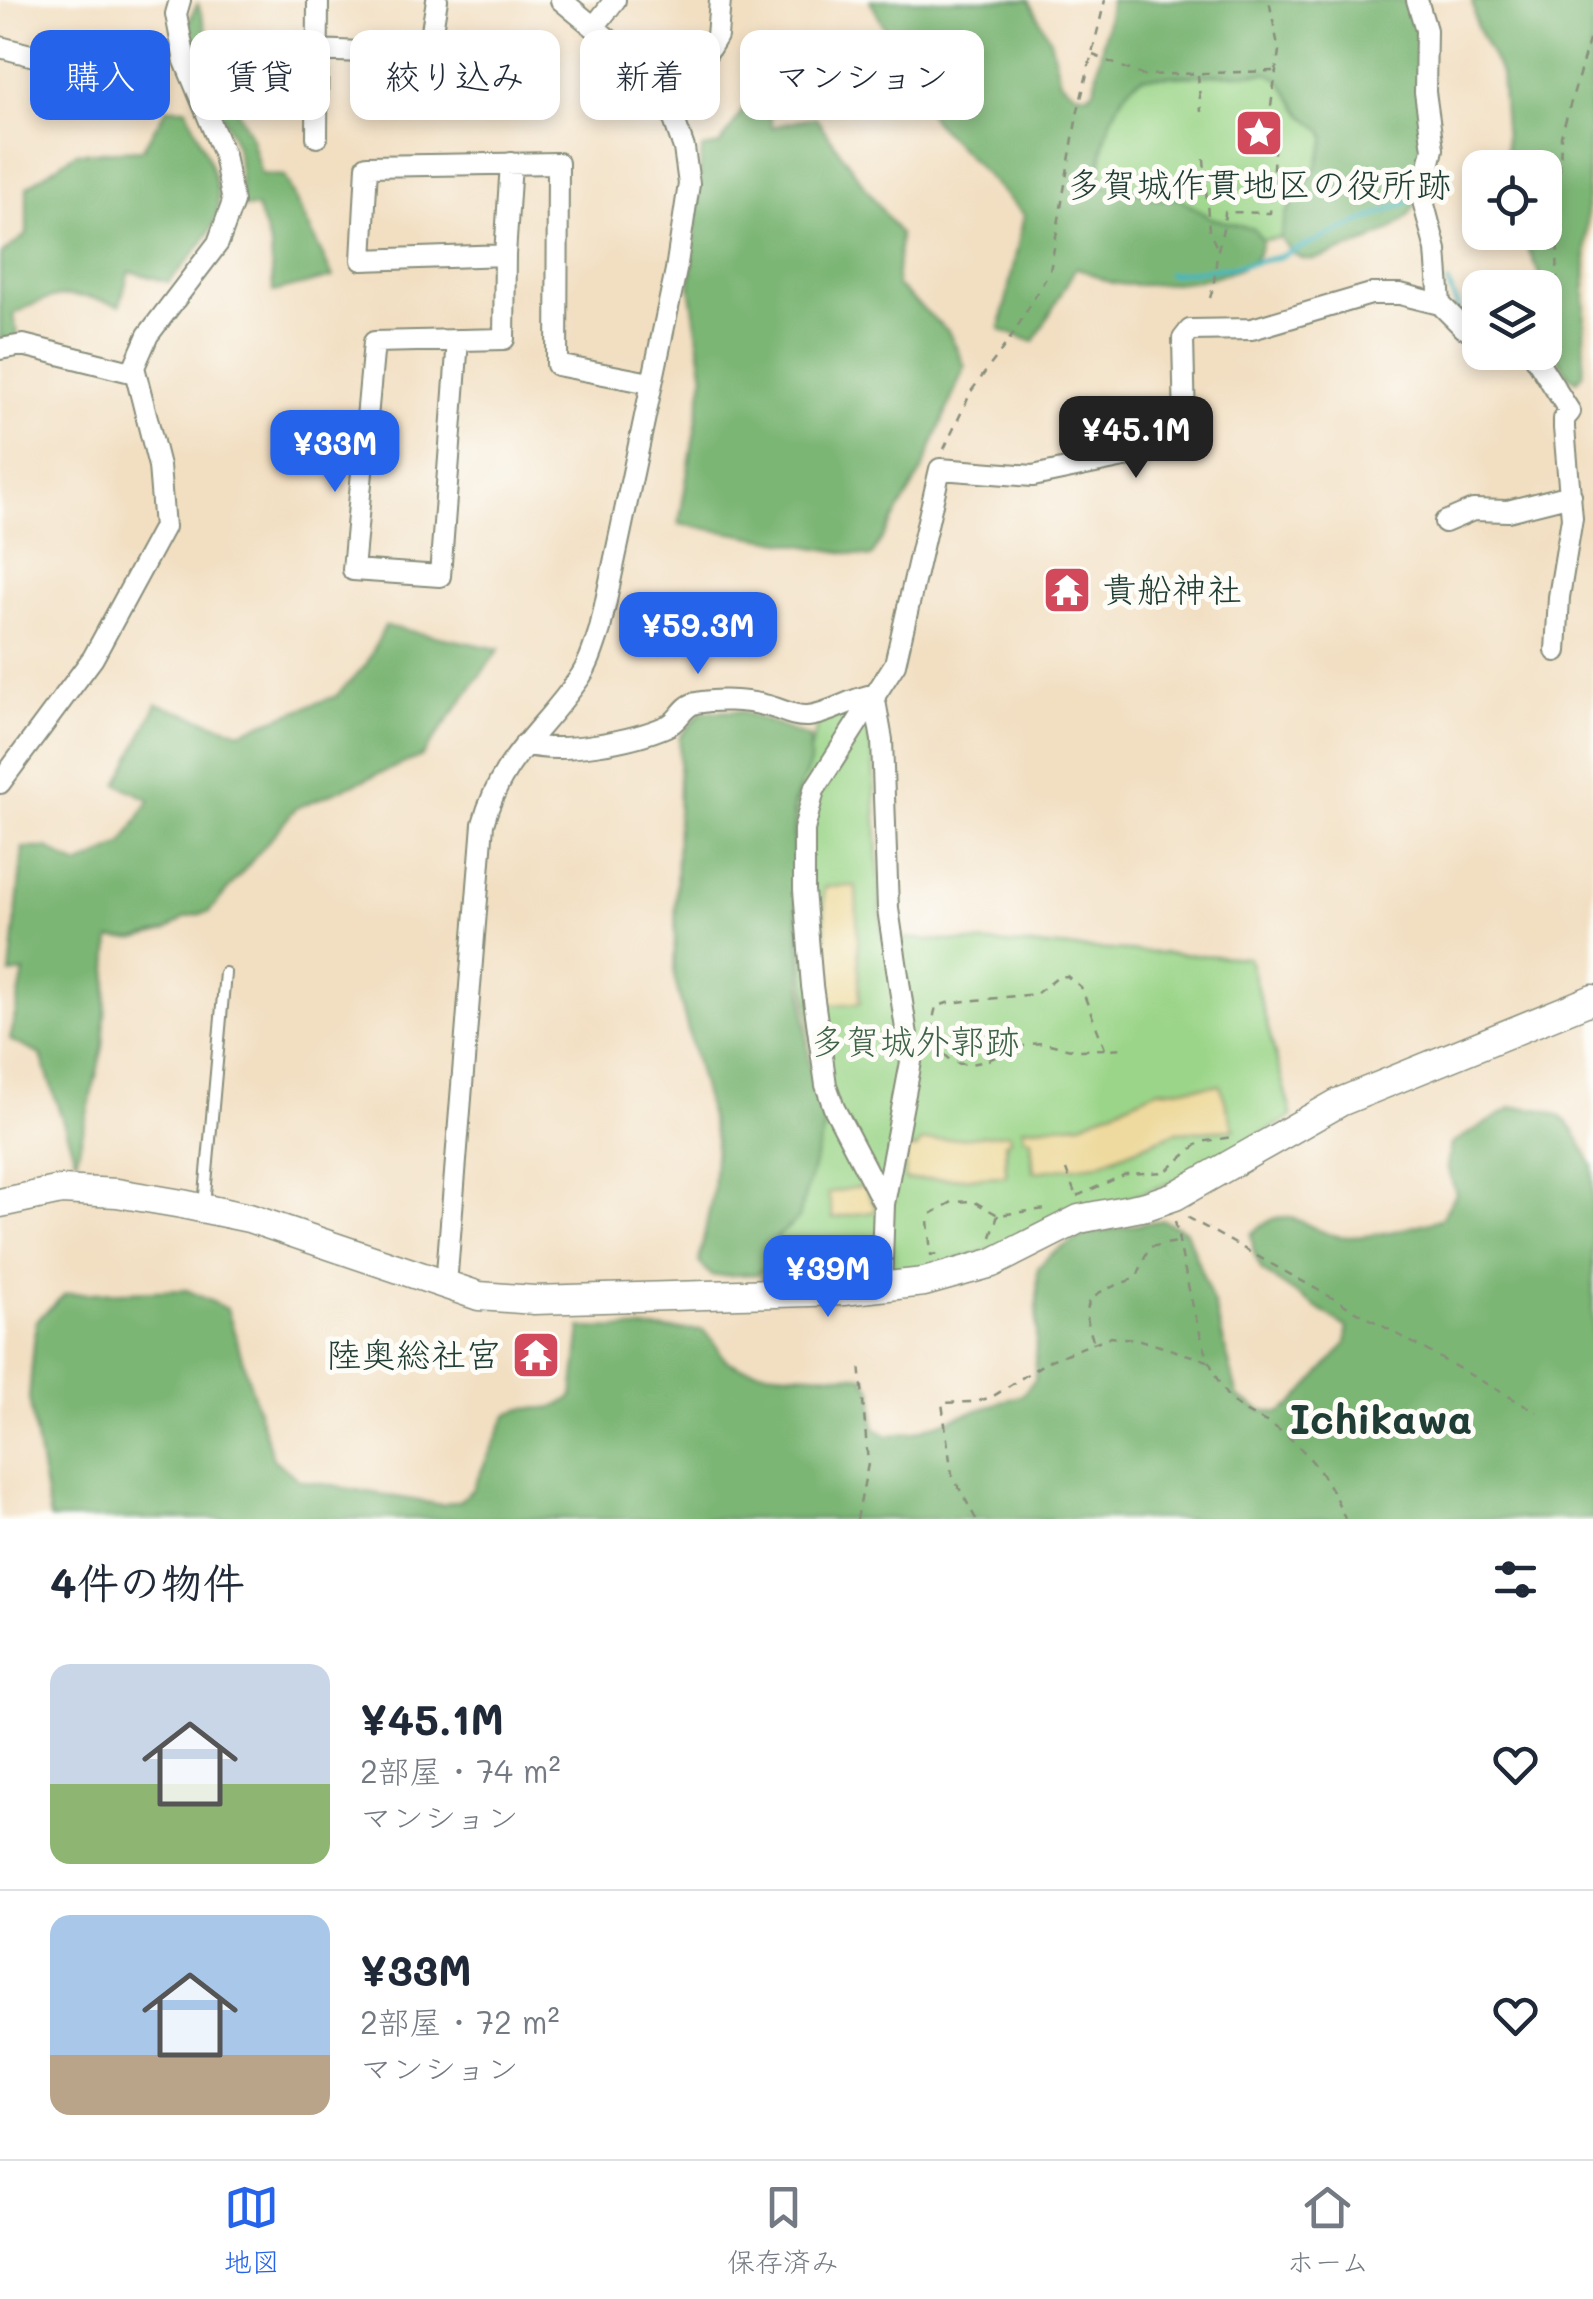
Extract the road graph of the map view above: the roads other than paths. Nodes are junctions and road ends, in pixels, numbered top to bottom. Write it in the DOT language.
graph roads {
  1 [pos="180,0"];
  2 [pos="318,0"];
  3 [pos="437,0"];
  4 [pos="560,0"];
  5 [pos="616,0"];
  6 [pos="720,0"];
  7 [pos="1417,0"];
  8 [pos="594,26"];
  9 [pos="317,30"];
  10 [pos="598,30"];
  11 [pos="718,30"];
  12 [pos="0,47"];
  13 [pos="330,51"];
  14 [pos="30,55"];
  15 [pos="317,120"];
  16 [pos="674,120"];
  17 [pos="317,136"];
  18 [pos="510,163"];
  19 [pos="504,255"];
  20 [pos="1440,304"];
  21 [pos="1462,326"];
  22 [pos="458,340"];
  23 [pos="0,348"];
  24 [pos="1555,370"];
  25 [pos="135,373"];
  26 [pos="650,383"];
  27 [pos="1581,412"];
  28 [pos="1571,495"];
  29 [pos="1445,522"];
  30 [pos="1556,651"];
  31 [pos="874,695"];
  32 [pos="525,744"];
  33 [pos="0,783"];
  34 [pos="225,973"];
  35 [pos="1593,999"];
  36 [pos="0,1203"];
  37 [pos="884,1204"];
  38 [pos="204,1209"];
  39 [pos="446,1285"];
  40 [pos="881,1288"];
  1 -- 25 [label="street"];
  2 -- 9 [label="street"];
  3 -- 13 [label="street"];
  4 -- 8 [label="street"];
  5 -- 8 [label="street"];
  6 -- 11 [label="street"];
  7 -- 20 [label="street"];
  8 -- 10 [label="street"];
  12 -- 14 [label="street"];
  15 -- 17 [label="street"];
  16 -- 26 [label="street"];
  18 -- 19 [label="street"];
  18 -- 19 [label="street"];
  18 -- 26 [label="street"];
  19 -- 22 [label="street"];
  20 -- 21 [label="street"];
  20 -- 31 [label="street"];
  22 -- 22 [label="street"];
  23 -- 25 [label="street"];
  24 -- 27 [label="street"];
  25 -- 33 [label="street"];
  26 -- 32 [label="street"];
  27 -- 28 [label="street"];
  28 -- 29 [label="street"];
  28 -- 30 [label="street"];
  31 -- 32 [label="street"];
  31 -- 37 [label="street"];
  31 -- 37 [label="street"];
  32 -- 39 [label="street"];
  34 -- 38 [label="lane"];
  35 -- 40 [label="street"];
  36 -- 38 [label="street"];
  37 -- 40 [label="street"];
  38 -- 39 [label="street"];
  39 -- 40 [label="street"];
}
